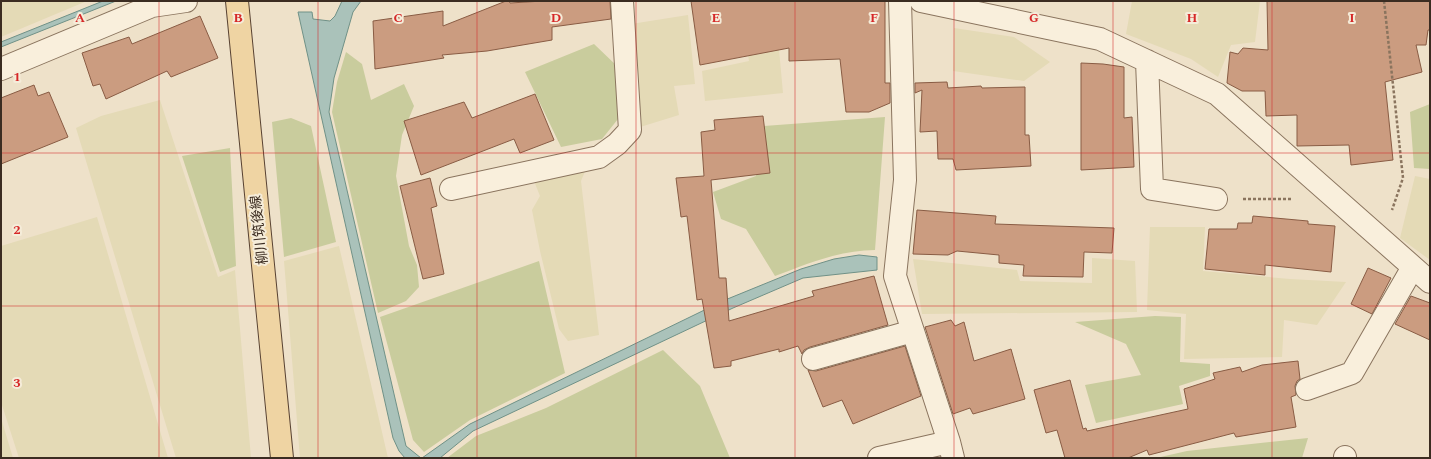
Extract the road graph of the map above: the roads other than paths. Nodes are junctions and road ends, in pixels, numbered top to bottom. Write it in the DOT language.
graph roads {
  1 [pos="186,1"];
  2 [pos="237,1"];
  3 [pos="622,1"];
  4 [pos="900,1"];
  5 [pos="921,1"];
  6 [pos="1147,61"];
  7 [pos="1,69"];
  8 [pos="451,189"];
  9 [pos="1216,199"];
  10 [pos="1413,267"];
  11 [pos="1430,282"];
  12 [pos="913,331"];
  13 [pos="813,359"];
  14 [pos="1307,389"];
  15 [pos="951,450"];
  16 [pos="282,458"];
  17 [pos="879,458"];
  1 -- 7 [label="street"];
  2 -- 16 [label="main road, 柳川筑後線"];
  3 -- 8 [label="street"];
  4 -- 12 [label="street"];
  5 -- 6 [label="street"];
  6 -- 9 [label="street"];
  6 -- 10 [label="street"];
  10 -- 11 [label="street"];
  10 -- 14 [label="street"];
  12 -- 13 [label="street"];
  12 -- 15 [label="street"];
  15 -- 17 [label="street"];
}
